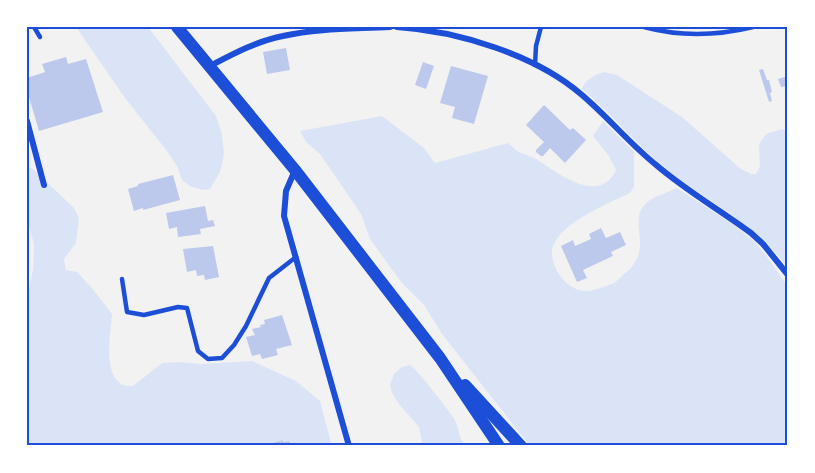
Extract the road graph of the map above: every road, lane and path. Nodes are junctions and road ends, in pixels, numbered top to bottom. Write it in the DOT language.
graph roads {
  1 [pos="34,27"];
  2 [pos="177,27"];
  3 [pos="390,27"];
  4 [pos="397,27"];
  5 [pos="541,27"];
  6 [pos="644,27"];
  7 [pos="753,27"];
  8 [pos="40,37"];
  9 [pos="535,65"];
  10 [pos="210,66"];
  11 [pos="27,121"];
  12 [pos="295,170"];
  13 [pos="44,185"];
  14 [pos="296,256"];
  15 [pos="788,275"];
  16 [pos="122,279"];
  17 [pos="440,358"];
  18 [pos="349,446"];
  19 [pos="499,446"];
  20 [pos="521,446"];
  1 -- 8 [label="lane"];
  2 -- 10 [label="main road"];
  3 -- 10 [label="street"];
  4 -- 9 [label="street"];
  5 -- 9 [label="lane"];
  6 -- 7 [label="lane"];
  9 -- 15 [label="street"];
  10 -- 12 [label="main road"];
  11 -- 13 [label="street"];
  12 -- 14 [label="street"];
  12 -- 17 [label="main road"];
  14 -- 16 [label="lane"];
  14 -- 18 [label="street"];
  17 -- 19 [label="main road"];
  17 -- 20 [label="main road"];
}
